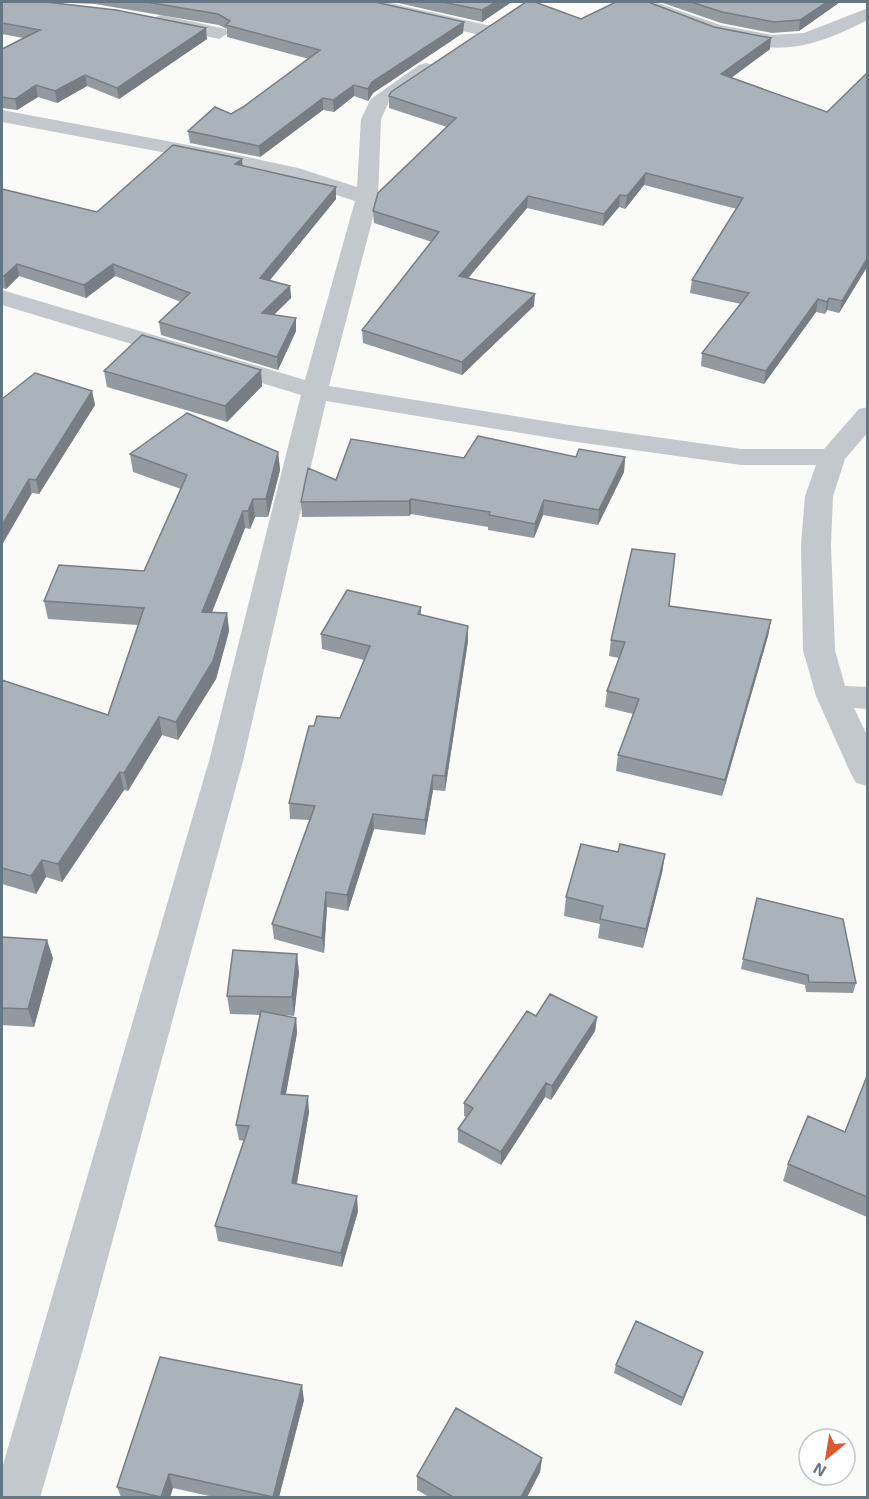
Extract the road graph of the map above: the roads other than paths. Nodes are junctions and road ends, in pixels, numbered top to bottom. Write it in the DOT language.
graph roads {
  1 [pos="364,2"];
  2 [pos="639,2"];
  3 [pos="867,13"];
  4 [pos="140,17"];
  5 [pos="219,33"];
  6 [pos="2,116"];
  7 [pos="367,198"];
  8 [pos="2,297"];
  9 [pos="315,391"];
  10 [pos="867,415"];
  11 [pos="832,458"];
  12 [pos="832,696"];
  13 [pos="867,698"];
  14 [pos="867,774"];
  15 [pos="16,1497"];
  1 -- 7 [label="street"];
  2 -- 3 [label="street"];
  4 -- 5 [label="street"];
  6 -- 7 [label="street"];
  7 -- 9 [label="street"];
  8 -- 9 [label="street"];
  9 -- 11 [label="street"];
  9 -- 15 [label="street"];
  10 -- 11 [label="street"];
  11 -- 12 [label="street"];
  12 -- 13 [label="street"];
  12 -- 14 [label="street"];
}
